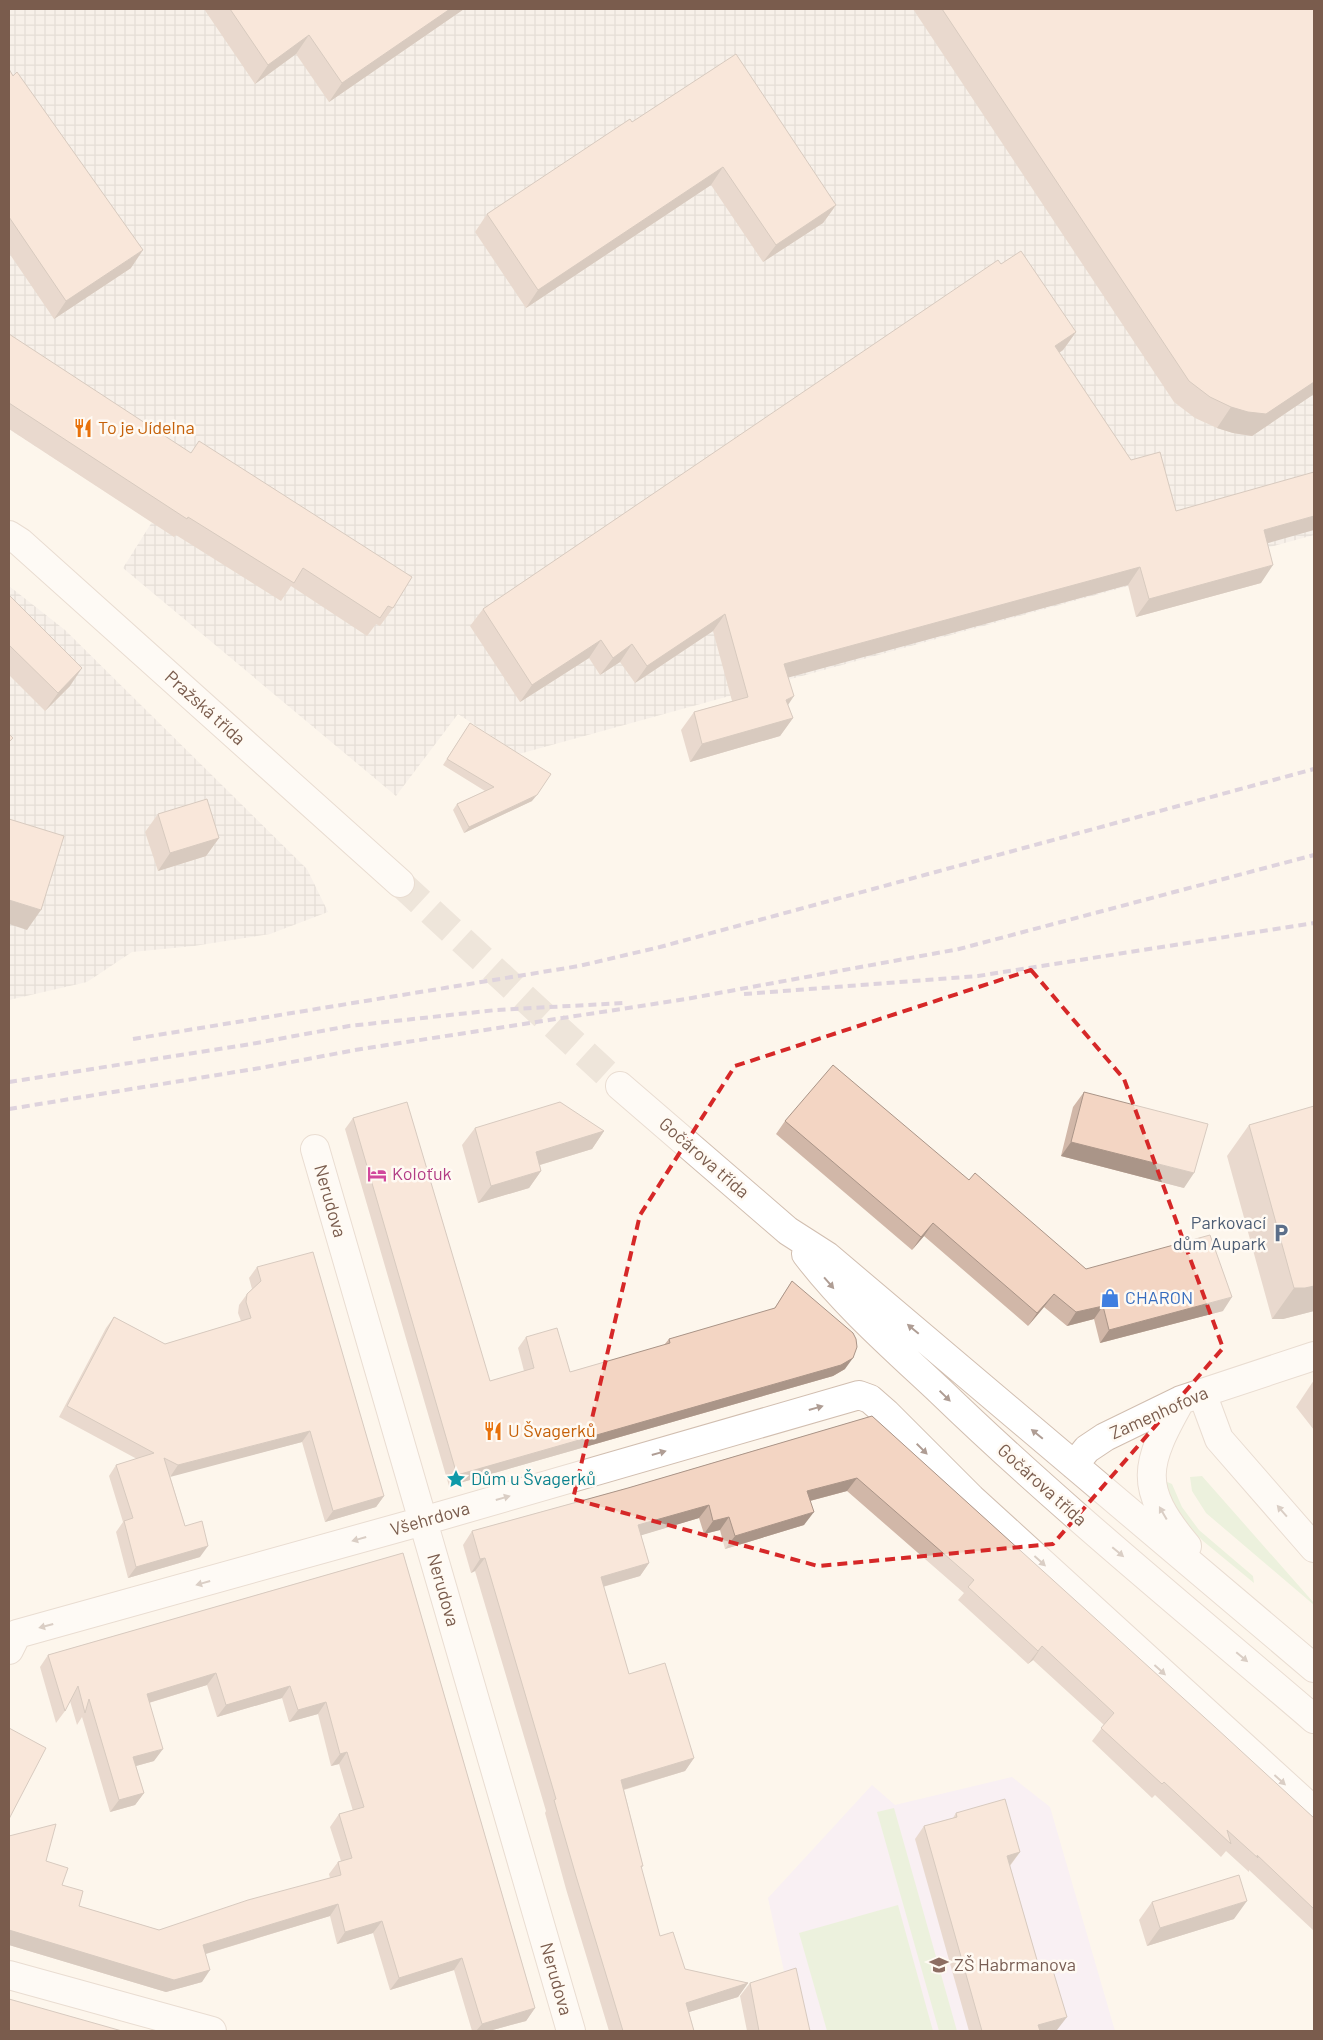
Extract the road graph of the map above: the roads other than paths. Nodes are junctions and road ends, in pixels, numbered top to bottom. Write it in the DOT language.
graph roads {
  1 [pos="9,535"];
  2 [pos="400,883"];
  3 [pos="620,1086"];
  4 [pos="315,1149"];
  5 [pos="788,1231"];
  6 [pos="1314,1356"];
  7 [pos="1192,1396"];
  8 [pos="1074,1465"];
  9 [pos="423,1521"];
  10 [pos="1090,1528"];
  11 [pos="1314,1548"];
  12 [pos="1225,1593"];
  13 [pos="9,1650"];
  14 [pos="1314,1668"];
  15 [pos="1314,1719"];
  16 [pos="1314,1811"];
  17 [pos="9,1975"];
  18 [pos="212,2031"];
  19 [pos="571,2031"];
  1 -- 2 [label="street, Pražská třída"];
  3 -- 5 [label="street, Gočárova třída"];
  4 -- 9 [label="street, Nerudova"];
  8 -- 5 [label="street, Gočárova třída, one-way"];
  5 -- 10 [label="street, Gočárova třída, one-way"];
  6 -- 7 [label="street, Zamenhofova"];
  7 -- 8 [label="street, Zamenhofova"];
  11 -- 7 [label="street, one-way"];
  12 -- 7 [label="street, one-way"];
  8 -- 10 [label="street"];
  8 -- 12 [label="street, Gočárova třída"];
  9 -- 13 [label="street, Všehrdova, one-way"];
  9 -- 16 [label="street, Všehrdova, one-way"];
  9 -- 19 [label="street, Nerudova"];
  10 -- 15 [label="street, Gočárova třída, one-way"];
  12 -- 14 [label="street, Gočárova třída"];
  17 -- 18 [label="street"];
}
